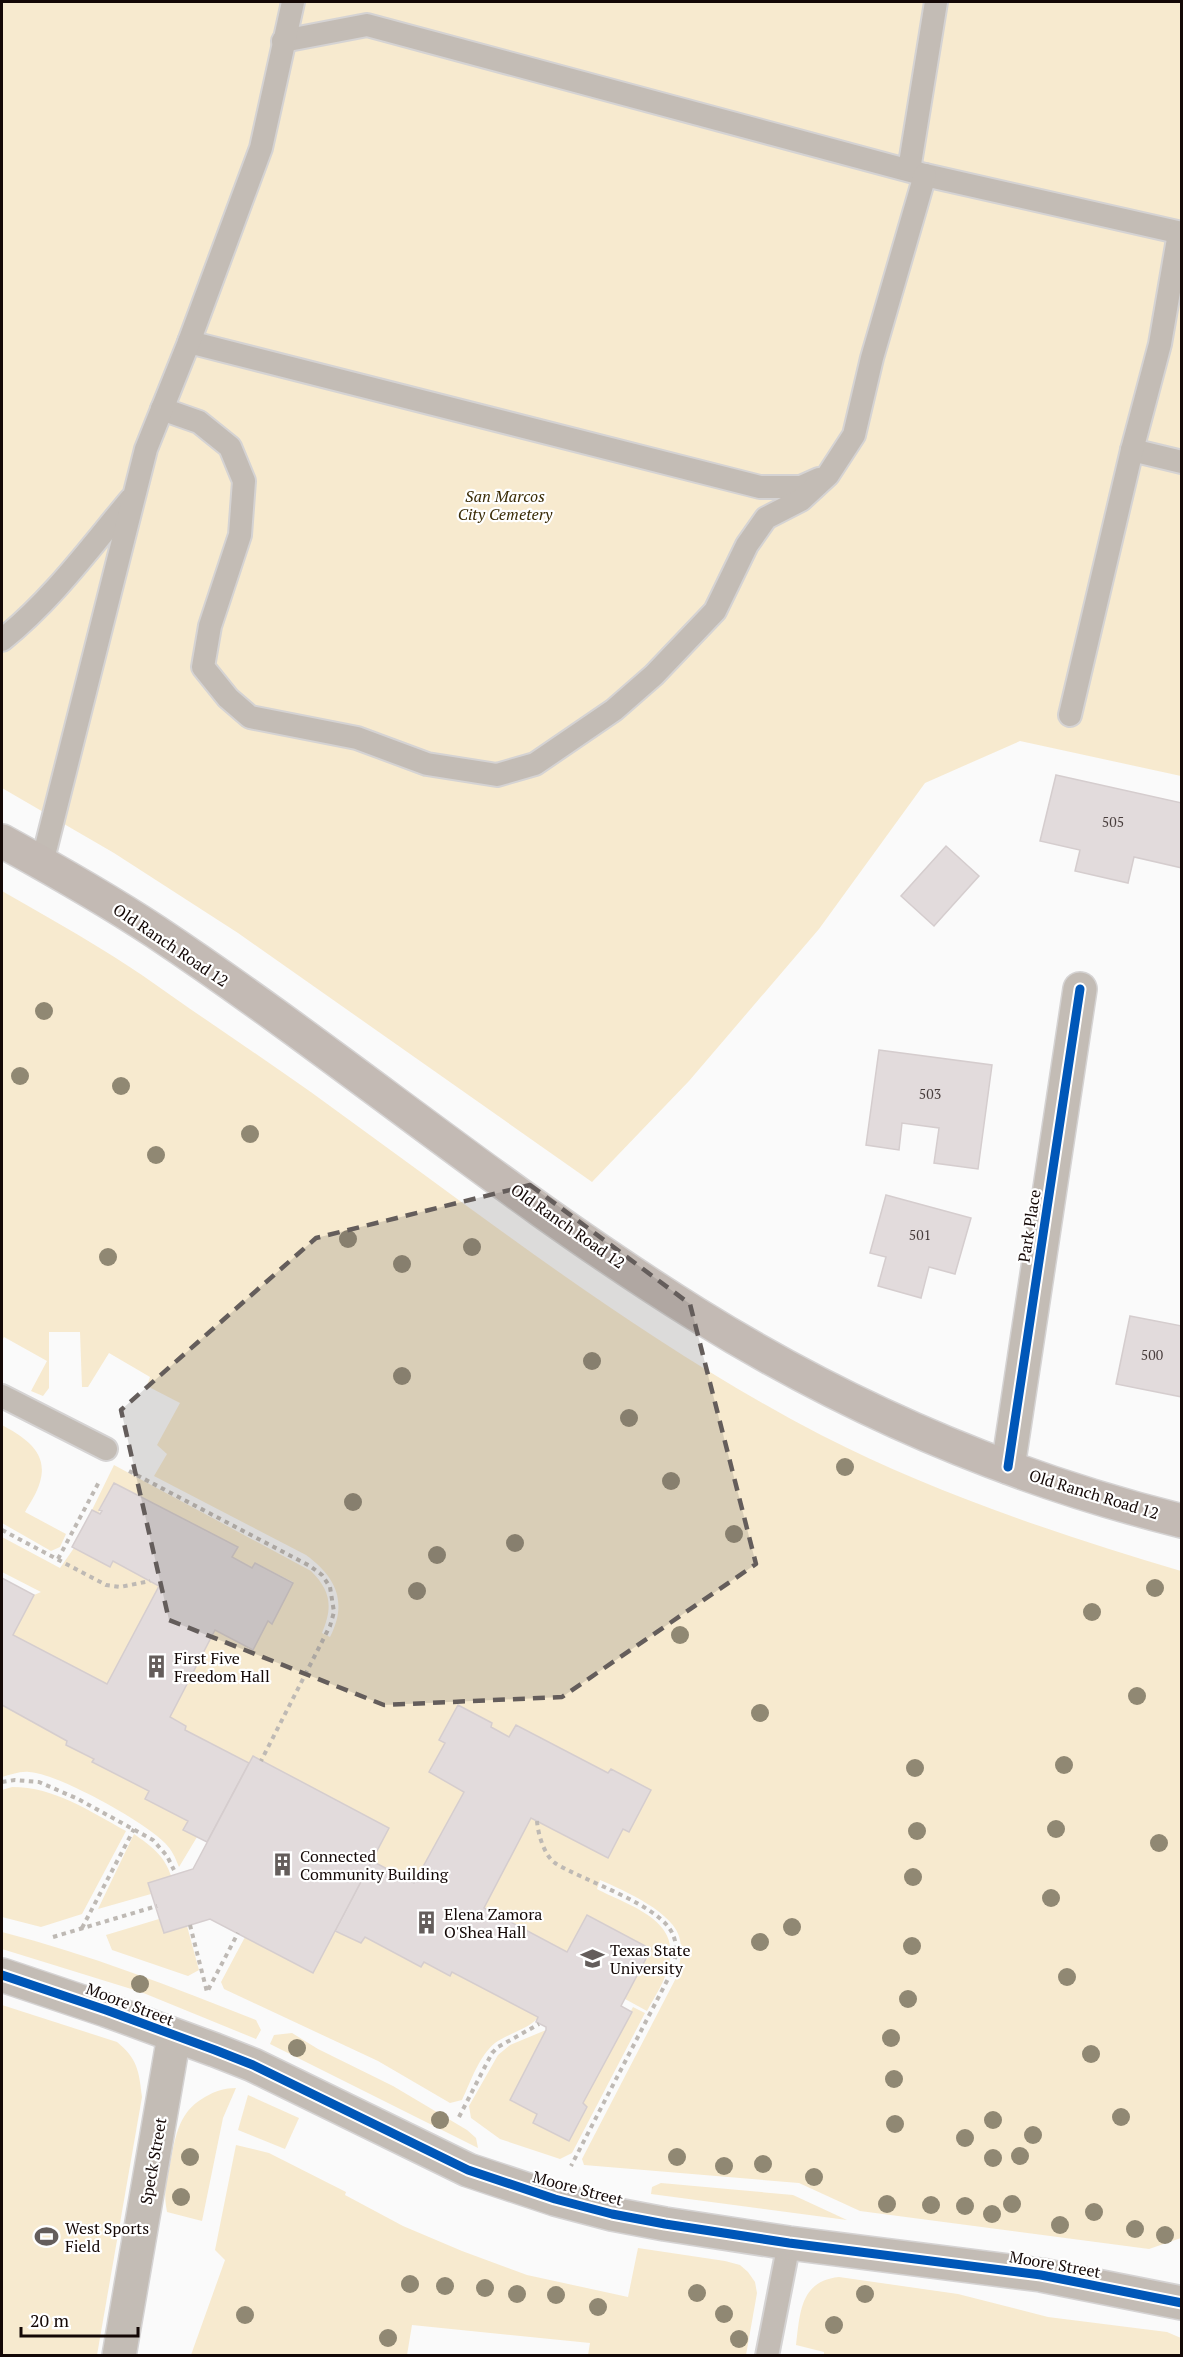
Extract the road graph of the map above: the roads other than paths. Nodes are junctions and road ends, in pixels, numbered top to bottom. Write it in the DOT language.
graph roads {
  1 [pos="292,2"];
  2 [pos="936,2"];
  3 [pos="284,41"];
  4 [pos="917,173"];
  5 [pos="1180,233"];
  6 [pos="189,342"];
  7 [pos="162,409"];
  8 [pos="1132,450"];
  9 [pos="1182,462"];
  10 [pos="828,475"];
  11 [pos="134,495"];
  12 [pos="2,640"];
  13 [pos="1070,715"];
  14 [pos="2,841"];
  15 [pos="42,863"];
  16 [pos="1080,989"];
  17 [pos="2,1396"];
  18 [pos="111,1462"];
  19 [pos="1008,1467"];
  20 [pos="1182,1521"];
  21 [pos="2,1975"];
  22 [pos="174,2037"];
  23 [pos="789,2243"];
  24 [pos="1182,2303"];
  25 [pos="119,2355"];
  26 [pos="767,2355"];
  1 -- 3 [label="lane"];
  2 -- 4 [label="lane"];
  3 -- 4 [label="lane"];
  3 -- 6 [label="lane"];
  4 -- 5 [label="lane"];
  4 -- 10 [label="lane"];
  5 -- 8 [label="lane"];
  6 -- 7 [label="lane"];
  6 -- 10 [label="lane"];
  7 -- 10 [label="lane"];
  7 -- 11 [label="lane"];
  8 -- 9 [label="lane"];
  8 -- 13 [label="lane"];
  11 -- 12 [label="lane"];
  11 -- 15 [label="lane"];
  14 -- 15 [label="main road, Old Ranch Road 12"];
  15 -- 19 [label="main road, Old Ranch Road 12"];
  16 -- 19 [label="street, Park Place"];
  17 -- 18 [label="lane"];
  19 -- 20 [label="main road, Old Ranch Road 12"];
  21 -- 22 [label="street, Moore Street"];
  22 -- 23 [label="street, Moore Street"];
  22 -- 25 [label="street, Speck Street"];
  23 -- 24 [label="street, Moore Street"];
  23 -- 26 [label="lane"];
}
